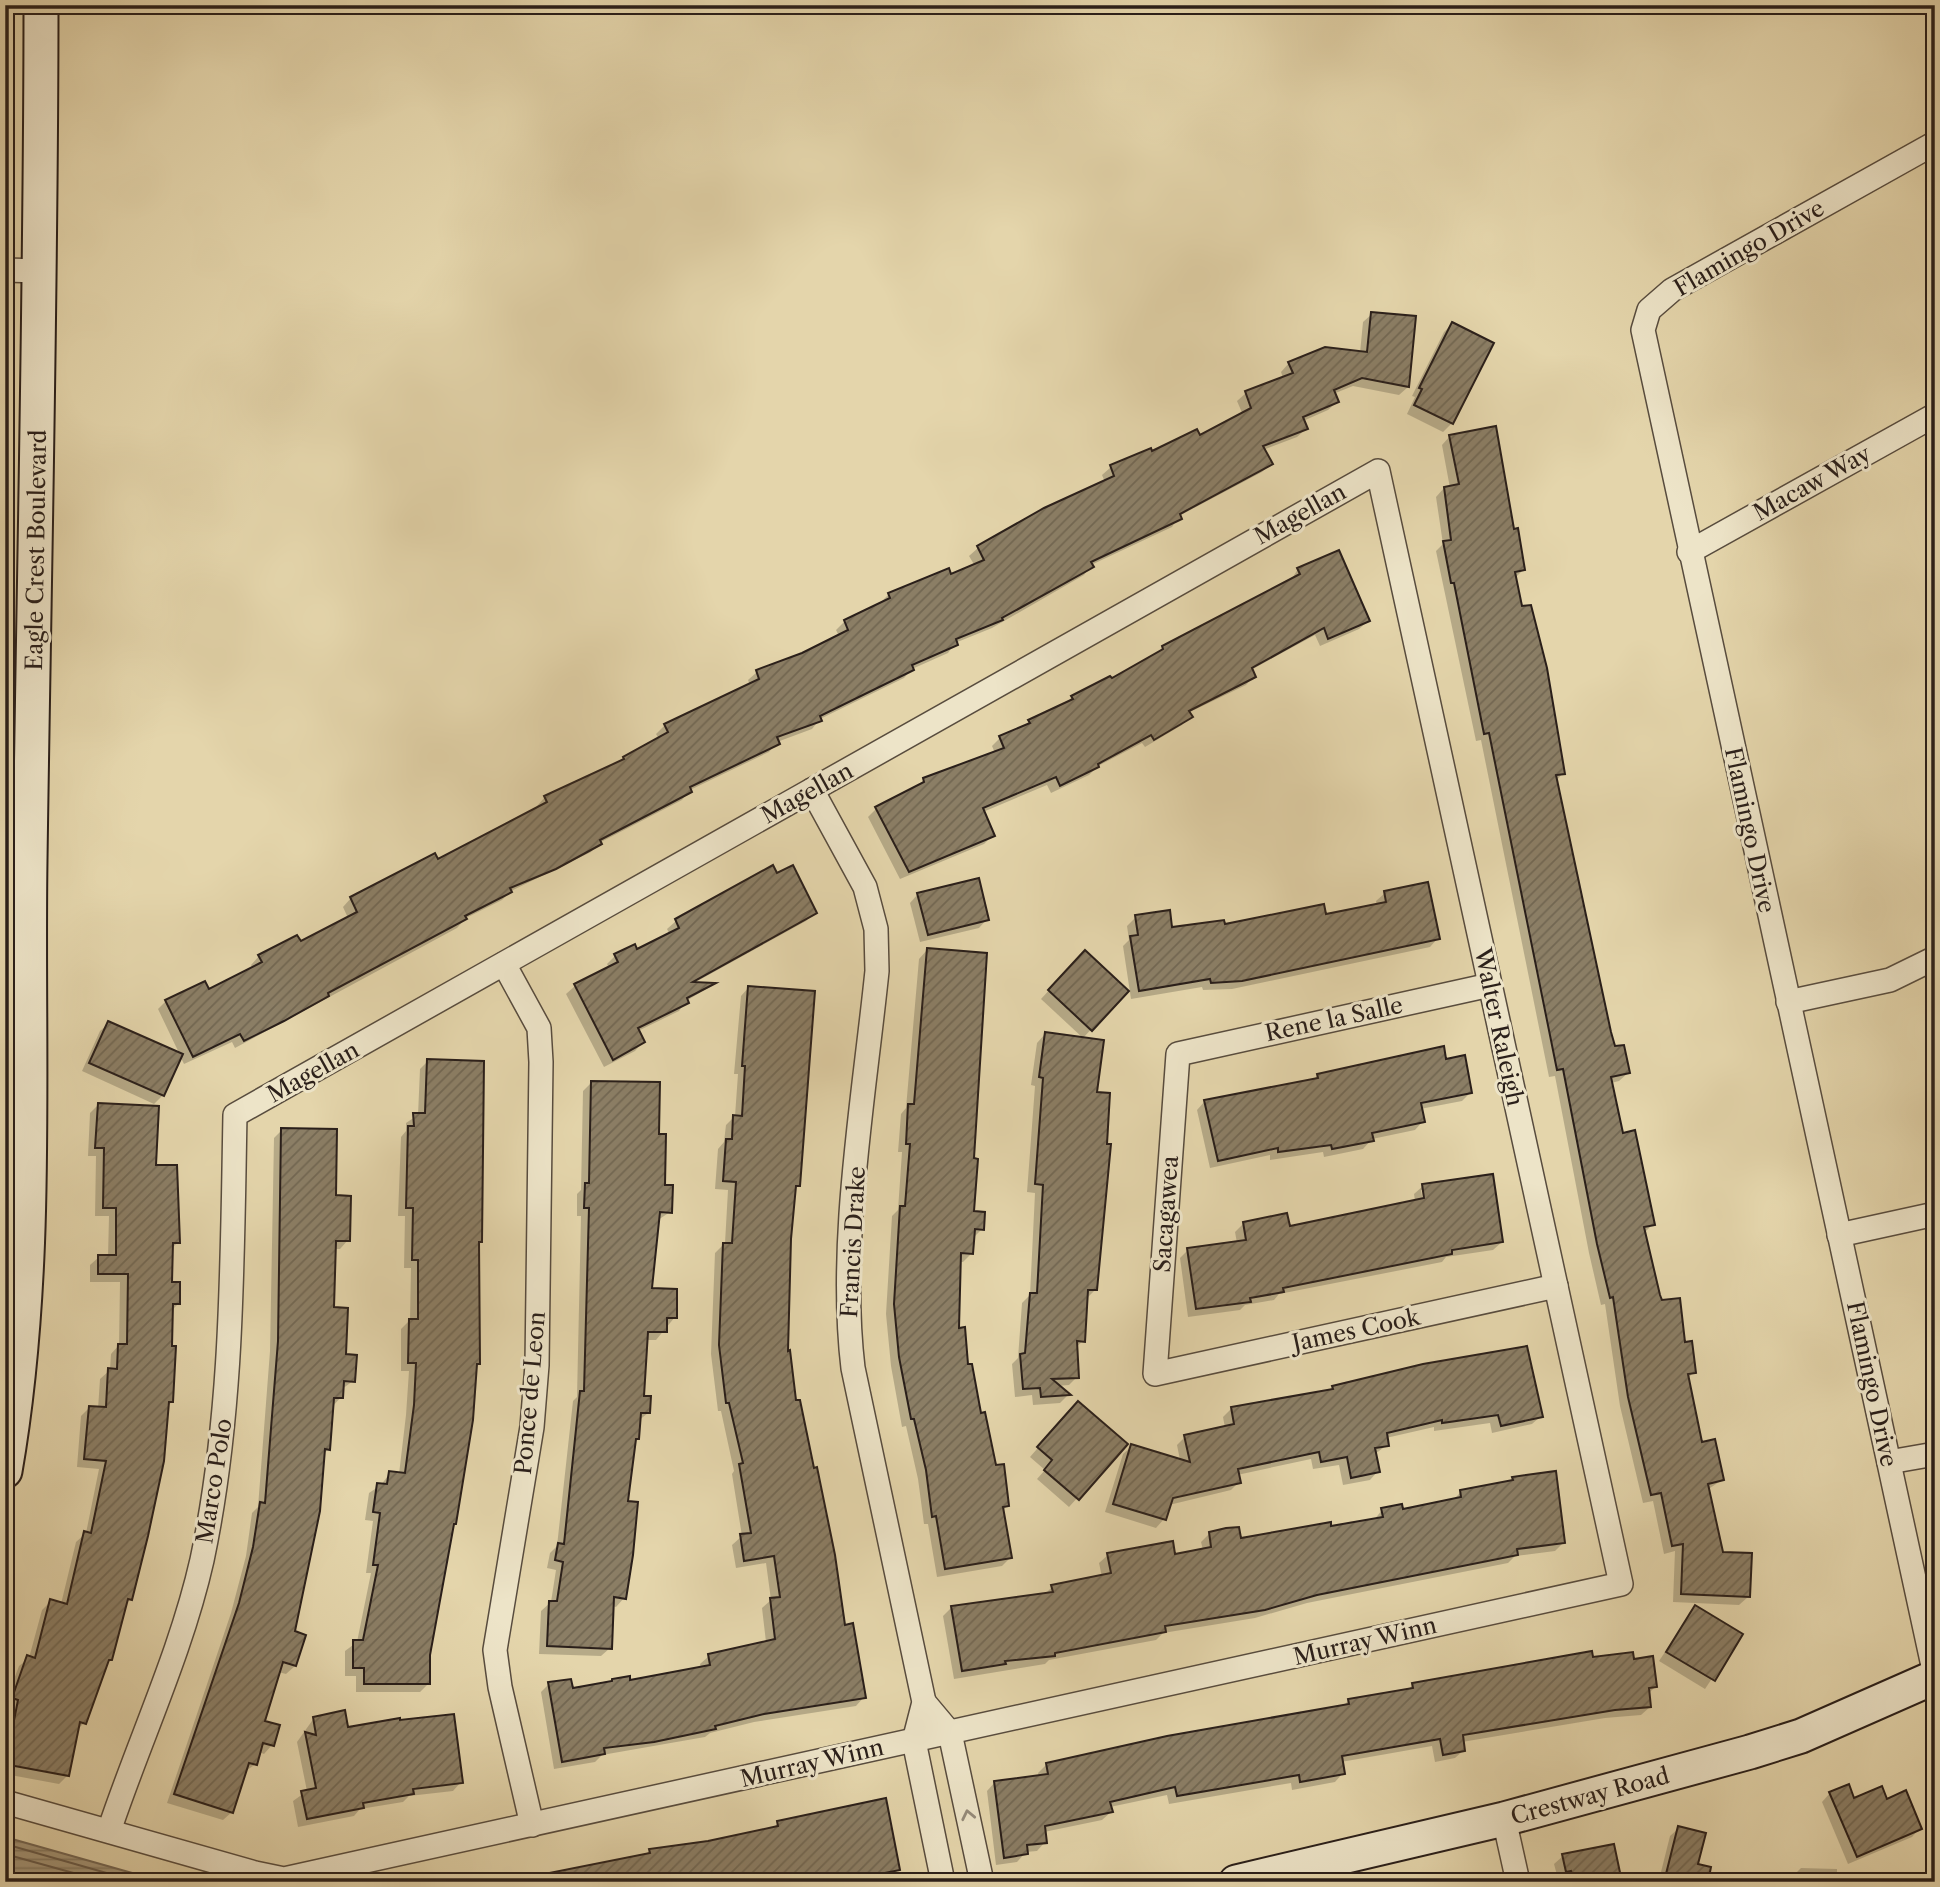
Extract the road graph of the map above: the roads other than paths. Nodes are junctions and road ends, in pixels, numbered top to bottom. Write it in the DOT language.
graph roads {
  1 [pos="41,5"];
  2 [pos="1935,143"];
  3 [pos="5,270"];
  4 [pos="41,271"];
  5 [pos="1935,415"];
  6 [pos="1378,471"];
  7 [pos="1689,552"];
  8 [pos="812,790"];
  9 [pos="1935,958"];
  10 [pos="504,964"];
  11 [pos="1490,985"];
  12 [pos="1788,1002"];
  13 [pos="1178,1054"];
  14 [pos="235,1115"];
  15 [pos="1935,1213"];
  16 [pos="16,1214"];
  17 [pos="1839,1235"];
  18 [pos="1556,1286"];
  19 [pos="1155,1374"];
  20 [pos="1935,1454"];
  21 [pos="1889,1462"];
  22 [pos="5,1471"];
  23 [pos="1621,1584"];
  24 [pos="1935,1676"];
  25 [pos="923,1702"];
  26 [pos="950,1733"];
  27 [pos="914,1741"];
  28 [pos="5,1802"];
  29 [pos="1504,1819"];
  30 [pos="532,1825"];
  31 [pos="109,1831"];
  32 [pos="943,1882"];
  33 [pos="982,1882"];
  34 [pos="1236,1882"];
  35 [pos="1518,1882"];
  1 -- 4 [label="main road, Eagle Crest Boulevard"];
  2 -- 7 [label="street, Flamingo Drive"];
  3 -- 4 [label="street"];
  4 -- 16 [label="main road, Eagle Crest Boulevard"];
  5 -- 7 [label="street, Macaw Way"];
  6 -- 8 [label="street, Magellan"];
  6 -- 11 [label="street, Walter Raleigh"];
  7 -- 12 [label="street, Flamingo Drive"];
  8 -- 10 [label="street, Magellan"];
  8 -- 25 [label="street, Francis Drake"];
  9 -- 12 [label="street"];
  10 -- 14 [label="street, Magellan"];
  10 -- 30 [label="street, Ponce de Leon"];
  11 -- 13 [label="street, Rene la Salle"];
  11 -- 18 [label="street, Walter Raleigh"];
  12 -- 17 [label="street, Flamingo Drive"];
  13 -- 19 [label="street, Sacagawea"];
  14 -- 31 [label="street, Marco Polo"];
  15 -- 17 [label="street"];
  16 -- 22 [label="main road, Eagle Crest Boulevard"];
  17 -- 21 [label="street, Flamingo Drive"];
  18 -- 19 [label="street, James Cook"];
  18 -- 23 [label="street, Walter Raleigh"];
  20 -- 21 [label="street"];
  21 -- 24 [label="street, Flamingo Drive"];
  23 -- 26 [label="street, Murray Winn"];
  24 -- 29 [label="main road, Crestway Road"];
  25 -- 26 [label="street, Francis Drake"];
  25 -- 27 [label="street, Francis Drake"];
  26 -- 27 [label="street, Murray Winn"];
  33 -- 26 [label="street, Francis Drake, one-way"];
  27 -- 30 [label="street, Murray Winn"];
  27 -- 32 [label="street, Francis Drake"];
  28 -- 31 [label="street, Murray Winn"];
  29 -- 34 [label="main road, Crestway Road"];
  29 -- 35 [label="street"];
  30 -- 31 [label="street, Murray Winn"];
}
